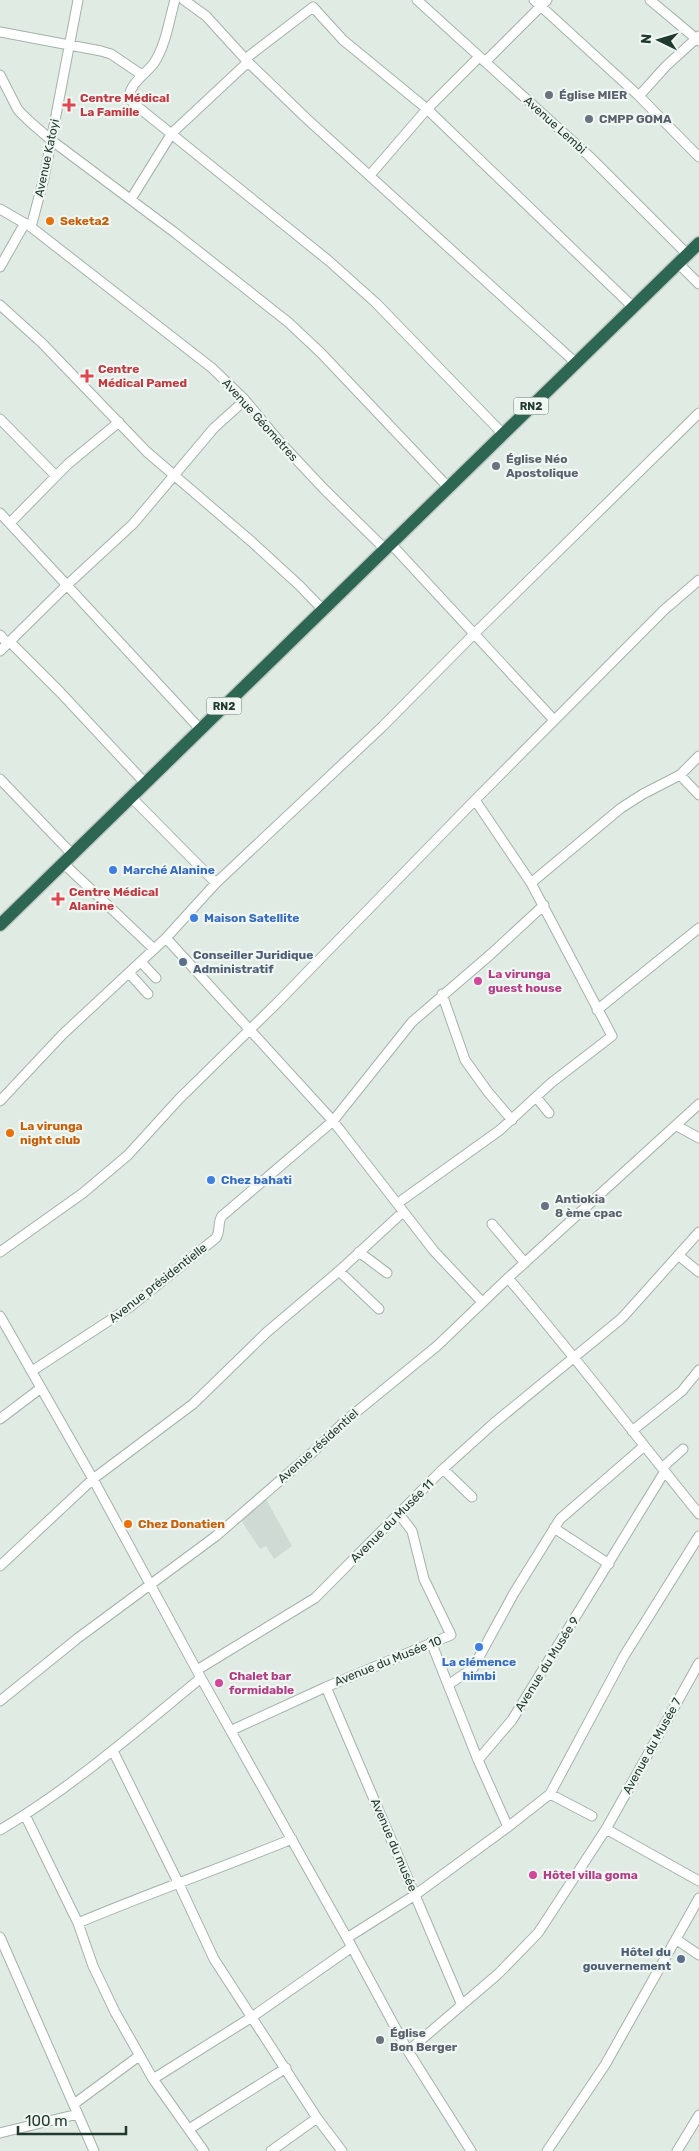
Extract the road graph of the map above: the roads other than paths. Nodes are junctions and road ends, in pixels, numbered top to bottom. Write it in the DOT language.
graph roads {
  1 [pos="78,0"];
  2 [pos="175,0"];
  3 [pos="184,0"];
  4 [pos="417,0"];
  5 [pos="650,0"];
  6 [pos="541,2"];
  7 [pos="0,32"];
  8 [pos="698,39"];
  9 [pos="69,45"];
  10 [pos="247,60"];
  11 [pos="482,60"];
  12 [pos="0,75"];
  13 [pos="142,75"];
  14 [pos="639,96"];
  15 [pos="427,109"];
  16 [pos="172,133"];
  17 [pos="51,140"];
  18 [pos="699,157"];
  19 [pos="370,174"];
  20 [pos="131,199"];
  21 [pos="0,209"];
  22 [pos="28,225"];
  23 [pos="699,243"];
  24 [pos="683,259"];
  25 [pos="0,267"];
  26 [pos="699,284"];
  27 [pos="0,305"];
  28 [pos="633,307"];
  29 [pos="576,363"];
  30 [pos="245,400"];
  31 [pos="699,413"];
  32 [pos="0,419"];
  33 [pos="119,422"];
  34 [pos="503,434"];
  35 [pos="56,476"];
  36 [pos="174,477"];
  37 [pos="448,487"];
  38 [pos="0,513"];
  39 [pos="10,523"];
  40 [pos="388,546"];
  41 [pos="699,580"];
  42 [pos="67,585"];
  43 [pos="323,610"];
  44 [pos="474,634"];
  45 [pos="0,635"];
  46 [pos="8,642"];
  47 [pos="0,651"];
  48 [pos="554,720"];
  49 [pos="200,729"];
  50 [pos="699,756"];
  51 [pos="680,775"];
  52 [pos="0,779"];
  53 [pos="145,783"];
  54 [pos="699,795"];
  55 [pos="131,797"];
  56 [pos="475,800"];
  57 [pos="68,859"];
  58 [pos="216,883"];
  59 [pos="531,883"];
  60 [pos="544,905"];
  61 [pos="0,925"];
  62 [pos="699,928"];
  63 [pos="166,938"];
  64 [pos="154,949"];
  65 [pos="141,962"];
  66 [pos="129,973"];
  67 [pos="156,978"];
  68 [pos="148,994"];
  69 [pos="442,994"];
  70 [pos="597,1010"];
  71 [pos="249,1030"];
  72 [pos="536,1097"];
  73 [pos="0,1101"];
  74 [pos="699,1104"];
  75 [pos="549,1113"];
  76 [pos="512,1120"];
  77 [pos="333,1121"];
  78 [pos="677,1126"];
  79 [pos="699,1138"];
  80 [pos="398,1204"];
  81 [pos="403,1212"];
  82 [pos="492,1224"];
  83 [pos="699,1232"];
  84 [pos="0,1252"];
  85 [pos="359,1252"];
  86 [pos="678,1256"];
  87 [pos="525,1263"];
  88 [pos="339,1271"];
  89 [pos="699,1272"];
  90 [pos="387,1273"];
  91 [pos="508,1278"];
  92 [pos="482,1302"];
  93 [pos="379,1309"];
  94 [pos="0,1316"];
  95 [pos="575,1357"];
  96 [pos="699,1370"];
  97 [pos="32,1371"];
  98 [pos="41,1388"];
  99 [pos="0,1419"];
  100 [pos="632,1431"];
  101 [pos="644,1446"];
  102 [pos="683,1449"];
  103 [pos="443,1469"];
  104 [pos="664,1470"];
  105 [pos="93,1479"];
  106 [pos="472,1497"];
  107 [pos="399,1514"];
  108 [pos="699,1514"];
  109 [pos="554,1528"];
  110 [pos="699,1536"];
  111 [pos="609,1564"];
  112 [pos="0,1566"];
  113 [pos="149,1584"];
  114 [pos="431,1642"];
  115 [pos="699,1663"];
  116 [pos="199,1674"];
  117 [pos="448,1685"];
  118 [pos="326,1687"];
  119 [pos="0,1701"];
  120 [pos="232,1730"];
  121 [pos="113,1751"];
  122 [pos="478,1760"];
  123 [pos="550,1794"];
  124 [pos="25,1815"];
  125 [pos="592,1816"];
  126 [pos="508,1826"];
  127 [pos="606,1829"];
  128 [pos="0,1830"];
  129 [pos="292,1838"];
  130 [pos="699,1881"];
  131 [pos="178,1882"];
  132 [pos="415,1895"];
  133 [pos="699,1898"];
  134 [pos="78,1924"];
  135 [pos="0,1937"];
  136 [pos="347,1938"];
  137 [pos="677,1940"];
  138 [pos="352,1947"];
  139 [pos="699,1955"];
  140 [pos="461,2004"];
  141 [pos="252,2017"];
  142 [pos="408,2051"];
  143 [pos="140,2056"];
  144 [pos="286,2068"];
  145 [pos="153,2080"];
  146 [pos="74,2104"];
  147 [pos="78,2114"];
  148 [pos="699,2115"];
  149 [pos="317,2118"];
  150 [pos="189,2129"];
  151 [pos="0,2133"];
  152 [pos="94,2151"];
  153 [pos="204,2151"];
  154 [pos="271,2151"];
  155 [pos="342,2151"];
  156 [pos="470,2151"];
  157 [pos="547,2151"];
  158 [pos="677,2151"];
  1 -- 9 [label="street, Avenue Katoyi"];
  2 -- 13 [label="street"];
  3 -- 10 [label="street"];
  4 -- 11 [label="street, Avenue Lembi"];
  5 -- 8 [label="street"];
  6 -- 11 [label="street"];
  6 -- 14 [label="street"];
  7 -- 9 [label="street"];
  8 -- 14 [label="street"];
  9 -- 13 [label="street"];
  9 -- 17 [label="street, Avenue Katoyi"];
  10 -- 15 [label="street"];
  10 -- 16 [label="street"];
  10 -- 19 [label="street"];
  11 -- 15 [label="street"];
  11 -- 24 [label="street, Avenue Lembi"];
  12 -- 17 [label="street"];
  13 -- 16 [label="street"];
  14 -- 18 [label="street"];
  15 -- 19 [label="street"];
  15 -- 28 [label="street"];
  16 -- 20 [label="street"];
  16 -- 34 [label="street"];
  17 -- 20 [label="street"];
  17 -- 22 [label="street, Avenue Katoyi"];
  19 -- 29 [label="street"];
  20 -- 37 [label="street"];
  21 -- 22 [label="street, Avenue Géometres"];
  22 -- 25 [label="street, Avenue Katoyi"];
  22 -- 30 [label="street, Avenue Géometres"];
  23 -- 24 [label="highway, RN2"];
  24 -- 26 [label="street, Avenue Lembi"];
  24 -- 28 [label="highway, RN2"];
  27 -- 33 [label="street"];
  28 -- 29 [label="highway, RN2"];
  29 -- 34 [label="highway, RN2"];
  30 -- 36 [label="street"];
  30 -- 40 [label="street, Avenue Géometres"];
  31 -- 44 [label="street"];
  32 -- 35 [label="street"];
  33 -- 35 [label="street"];
  33 -- 36 [label="street"];
  34 -- 37 [label="highway, RN2"];
  35 -- 39 [label="street"];
  36 -- 42 [label="street"];
  36 -- 43 [label="street"];
  37 -- 40 [label="highway, RN2"];
  38 -- 39 [label="street"];
  39 -- 42 [label="street"];
  40 -- 43 [label="highway, RN2"];
  40 -- 44 [label="street, Avenue Géometres"];
  41 -- 48 [label="street"];
  42 -- 46 [label="street"];
  42 -- 49 [label="street"];
  43 -- 49 [label="highway, RN2"];
  44 -- 48 [label="street, Avenue Géometres"];
  44 -- 58 [label="street"];
  45 -- 46 [label="street"];
  46 -- 47 [label="street"];
  46 -- 53 [label="street"];
  48 -- 56 [label="street"];
  49 -- 53 [label="highway, RN2"];
  50 -- 51 [label="street"];
  51 -- 54 [label="street"];
  51 -- 59 [label="street"];
  52 -- 57 [label="street"];
  53 -- 55 [label="highway, RN2"];
  55 -- 57 [label="highway, RN2"];
  55 -- 58 [label="street"];
  56 -- 59 [label="street"];
  56 -- 71 [label="street"];
  57 -- 61 [label="highway, RN2"];
  57 -- 64 [label="street"];
  58 -- 63 [label="street"];
  59 -- 60 [label="street"];
  60 -- 69 [label="street, Avenue présidentielle"];
  60 -- 70 [label="street"];
  62 -- 70 [label="street"];
  63 -- 64 [label="street"];
  63 -- 71 [label="street"];
  64 -- 65 [label="street"];
  65 -- 66 [label="street"];
  65 -- 67 [label="street"];
  66 -- 68 [label="street"];
  66 -- 73 [label="street"];
  69 -- 76 [label="street"];
  69 -- 77 [label="street, Avenue présidentielle"];
  70 -- 72 [label="street"];
  71 -- 77 [label="street"];
  71 -- 84 [label="street"];
  72 -- 75 [label="street"];
  72 -- 76 [label="street"];
  74 -- 78 [label="street, Avenue résidentiel"];
  76 -- 80 [label="street"];
  77 -- 80 [label="street"];
  77 -- 97 [label="street, Avenue présidentielle"];
  78 -- 79 [label="street"];
  78 -- 87 [label="street, Avenue résidentiel"];
  80 -- 81 [label="street"];
  81 -- 85 [label="street"];
  81 -- 92 [label="street"];
  82 -- 87 [label="street"];
  83 -- 86 [label="street, Avenue du Musée 11"];
  85 -- 88 [label="street"];
  85 -- 90 [label="street"];
  86 -- 89 [label="street"];
  86 -- 95 [label="street, Avenue du Musée 11"];
  87 -- 91 [label="street, Avenue résidentiel"];
  88 -- 93 [label="street"];
  88 -- 105 [label="street"];
  91 -- 92 [label="street, Avenue résidentiel"];
  91 -- 95 [label="street"];
  92 -- 113 [label="street, Avenue résidentiel"];
  94 -- 97 [label="street"];
  95 -- 100 [label="street"];
  95 -- 103 [label="street, Avenue du Musée 11"];
  96 -- 100 [label="street"];
  97 -- 98 [label="street"];
  98 -- 99 [label="street"];
  98 -- 105 [label="street"];
  100 -- 101 [label="street"];
  101 -- 104 [label="street"];
  101 -- 109 [label="street"];
  102 -- 104 [label="street, Avenue du Musée 9"];
  103 -- 106 [label="street"];
  103 -- 107 [label="street, Avenue du Musée 11"];
  104 -- 108 [label="street"];
  104 -- 111 [label="street, Avenue du Musée 9"];
  105 -- 112 [label="street"];
  105 -- 113 [label="street"];
  107 -- 114 [label="street, Avenue du Musée 10"];
  107 -- 116 [label="street, Avenue du Musée 11"];
  109 -- 111 [label="street"];
  109 -- 117 [label="street"];
  110 -- 123 [label="street"];
  111 -- 122 [label="street, Avenue du Musée 9"];
  113 -- 116 [label="street"];
  113 -- 119 [label="street, Avenue résidentiel"];
  114 -- 117 [label="street"];
  114 -- 118 [label="street, Avenue du Musée 10"];
  115 -- 127 [label="street, Avenue du Musée 7"];
  116 -- 120 [label="street"];
  116 -- 121 [label="street, Avenue du Musée 11"];
  117 -- 122 [label="street"];
  118 -- 120 [label="street, Avenue du Musée 10"];
  118 -- 132 [label="street, Avenue du musée"];
  120 -- 129 [label="street"];
  121 -- 124 [label="street, Avenue du Musée 11"];
  121 -- 131 [label="street"];
  122 -- 126 [label="street"];
  123 -- 125 [label="street"];
  123 -- 126 [label="street"];
  124 -- 128 [label="street, Avenue du Musée 11"];
  124 -- 134 [label="street"];
  126 -- 132 [label="street"];
  127 -- 130 [label="street"];
  127 -- 140 [label="street, Avenue du Musée 7"];
  129 -- 131 [label="street"];
  129 -- 136 [label="street"];
  131 -- 134 [label="street"];
  131 -- 141 [label="street"];
  132 -- 136 [label="street"];
  132 -- 140 [label="street, Avenue du musée"];
  133 -- 137 [label="street"];
  134 -- 143 [label="street"];
  135 -- 146 [label="street"];
  136 -- 138 [label="street"];
  137 -- 139 [label="street"];
  137 -- 157 [label="street"];
  138 -- 141 [label="street"];
  138 -- 142 [label="street"];
  140 -- 142 [label="street, Avenue du Musée 7"];
  141 -- 144 [label="street"];
  141 -- 145 [label="street"];
  142 -- 156 [label="street"];
  143 -- 145 [label="street"];
  143 -- 146 [label="street"];
  144 -- 149 [label="street"];
  144 -- 150 [label="street"];
  145 -- 150 [label="street"];
  146 -- 147 [label="street"];
  147 -- 151 [label="street"];
  147 -- 152 [label="street"];
  148 -- 158 [label="street"];
  149 -- 154 [label="street"];
  149 -- 155 [label="street"];
  150 -- 153 [label="street"];
}
